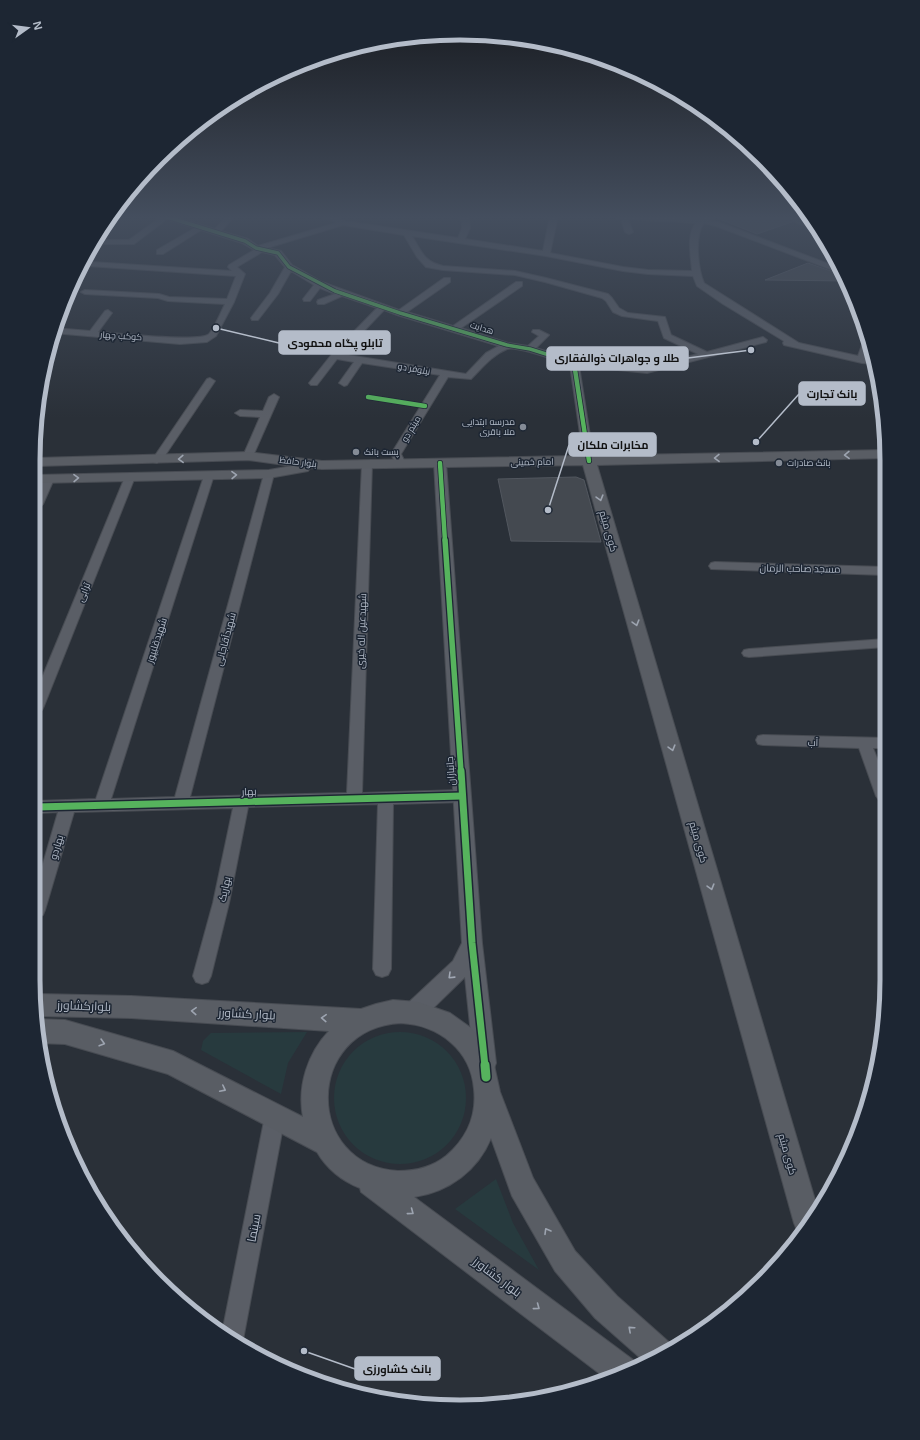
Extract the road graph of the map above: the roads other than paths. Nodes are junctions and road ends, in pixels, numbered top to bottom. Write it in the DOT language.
graph roads {
  1 [pos="237,283"];
  2 [pos="280,283"];
  3 [pos="442,283"];
  4 [pos="558,283"];
  5 [pos="700,283"];
  6 [pos="319,284"];
  7 [pos="519,284"];
  8 [pos="85,292"];
  9 [pos="343,293"];
  10 [pos="307,299"];
  11 [pos="230,302"];
  12 [pos="321,302"];
  13 [pos="383,307"];
  14 [pos="108,313"];
  15 [pos="400,313"];
  16 [pos="255,318"];
  17 [pos="454,329"];
  18 [pos="60,331"];
  19 [pos="536,332"];
  20 [pos="92,334"];
  21 [pos="772,339"];
  22 [pos="507,345"];
  23 [pos="530,349"];
  24 [pos="865,349"];
  25 [pos="705,354"];
  26 [pos="335,356"];
  27 [pos="360,360"];
  28 [pos="862,360"];
  29 [pos="868,361"];
  30 [pos="574,363"];
  31 [pos="445,374"];
  32 [pos="210,380"];
  33 [pos="314,383"];
  34 [pos="344,383"];
  35 [pos="274,397"];
  36 [pos="240,413"];
  37 [pos="265,414"];
  38 [pos="880,454"];
  39 [pos="248,456"];
  40 [pos="157,460"];
  41 [pos="589,461"];
  42 [pos="40,462"];
  43 [pos="440,463"];
  44 [pos="367,464"];
  45 [pos="401,464"];
  46 [pos="322,465"];
  47 [pos="269,474"];
  48 [pos="209,476"];
  49 [pos="130,477"];
  50 [pos="43,479"];
  51 [pos="40,492"];
  52 [pos="715,566"];
  53 [pos="880,571"];
  54 [pos="880,643"];
  55 [pos="750,653"];
  56 [pos="40,699"];
  57 [pos="763,740"];
  58 [pos="864,743"];
  59 [pos="880,743"];
  60 [pos="880,785"];
  61 [pos="462,796"];
  62 [pos="354,798"];
  63 [pos="386,798"];
  64 [pos="242,801"];
  65 [pos="181,803"];
  66 [pos="68,806"];
  67 [pos="102,806"];
  68 [pos="40,807"];
  69 [pos="40,900"];
  70 [pos="472,943"];
  71 [pos="382,969"];
  72 [pos="202,976"];
  73 [pos="41,1005"];
  74 [pos="131,1007"];
  75 [pos="415,1011"];
  76 [pos="362,1021"];
  77 [pos="44,1031"];
  78 [pos="487,1084"];
  79 [pos="275,1116"];
  80 [pos="323,1141"];
  81 [pos="369,1180"];
  82 [pos="806,1217"];
  83 [pos="233,1333"];
  84 [pos="656,1352"];
  85 [pos="618,1369"];
  1 -- 11 [label="street"];
  2 -- 16 [label="street"];
  3 -- 15 [label="street"];
  4 -- 25 [label="street"];
  5 -- 21 [label="street"];
  6 -- 9 [label="street, هدایت"];
  6 -- 10 [label="street"];
  7 -- 17 [label="street"];
  8 -- 11 [label="street"];
  9 -- 12 [label="street"];
  9 -- 13 [label="street, هدایت"];
  11 -- 20 [label="street, کوکب چهار"];
  13 -- 15 [label="street, هدایت"];
  13 -- 26 [label="street"];
  14 -- 20 [label="street"];
  15 -- 17 [label="street, هدایت"];
  17 -- 22 [label="street, هدایت"];
  18 -- 20 [label="street, کوکب چهار"];
  19 -- 23 [label="street"];
  21 -- 25 [label="street, هدایت"];
  21 -- 28 [label="street"];
  22 -- 23 [label="street, هدایت"];
  22 -- 31 [label="street, نیلوفر دو"];
  23 -- 30 [label="street, هدایت"];
  24 -- 28 [label="street"];
  25 -- 30 [label="street, هدایت"];
  26 -- 27 [label="street, نیلوفر دو"];
  26 -- 33 [label="street"];
  27 -- 31 [label="street, نیلوفر دو"];
  27 -- 34 [label="street"];
  28 -- 29 [label="street"];
  30 -- 41 [label="street"];
  31 -- 45 [label="street, میثم دو"];
  32 -- 40 [label="street"];
  35 -- 37 [label="street"];
  36 -- 37 [label="street"];
  37 -- 39 [label="street"];
  38 -- 41 [label="main road, امام خمینی, one-way"];
  39 -- 40 [label="main road, بلوار حافظ, one-way"];
  39 -- 46 [label="main road, بلوار حافظ"];
  40 -- 42 [label="main road, بلوار حافظ"];
  41 -- 43 [label="main road, امام خمینی"];
  41 -- 82 [label="main road, کوی میثم, one-way"];
  43 -- 45 [label="main road, امام خمینی"];
  43 -- 61 [label="street, جانبازان"];
  44 -- 45 [label="main road, امام خمینی"];
  44 -- 46 [label="main road, امام خمینی"];
  44 -- 62 [label="street, شهیدعین اله خیری"];
  46 -- 47 [label="main road, بلوار حافظ"];
  48 -- 47 [label="main road, بلوار حافظ, one-way"];
  47 -- 65 [label="street, شهیدآقاجانی"];
  48 -- 49 [label="main road, بلوار حافظ"];
  48 -- 67 [label="street, شهیدقلیپور"];
  50 -- 49 [label="main road, بلوار حافظ, one-way"];
  49 -- 56 [label="street, ترابی"];
  50 -- 51 [label="street"];
  52 -- 53 [label="street, مسجد صاحب الزمان"];
  54 -- 55 [label="street"];
  57 -- 58 [label="street, آب"];
  58 -- 59 [label="street, آب"];
  58 -- 60 [label="street"];
  61 -- 63 [label="street, بهار"];
  61 -- 70 [label="street, جانبازان"];
  62 -- 63 [label="street, بهار"];
  62 -- 64 [label="street, بهار"];
  63 -- 71 [label="street"];
  64 -- 65 [label="street, بهار"];
  64 -- 72 [label="street, بهاریک"];
  65 -- 67 [label="street, بهار"];
  66 -- 67 [label="street, بهار"];
  66 -- 68 [label="street, بهار"];
  66 -- 69 [label="street, بهاردو"];
  70 -- 75 [label="street, one-way"];
  70 -- 78 [label="street, جانبازان"];
  73 -- 74 [label="main road, بلوارکشاورز"];
  76 -- 74 [label="main road, بلوار کشاورز, one-way"];
  75 -- 76 [label="main road"];
  75 -- 78 [label="main road"];
  76 -- 80 [label="main road"];
  77 -- 79 [label="main road, one-way"];
  78 -- 81 [label="main road"];
  84 -- 78 [label="main road, one-way"];
  79 -- 80 [label="main road"];
  79 -- 83 [label="street, سینما"];
  80 -- 81 [label="main road"];
  81 -- 85 [label="main road, بلوار کشاورز, one-way"];
}
